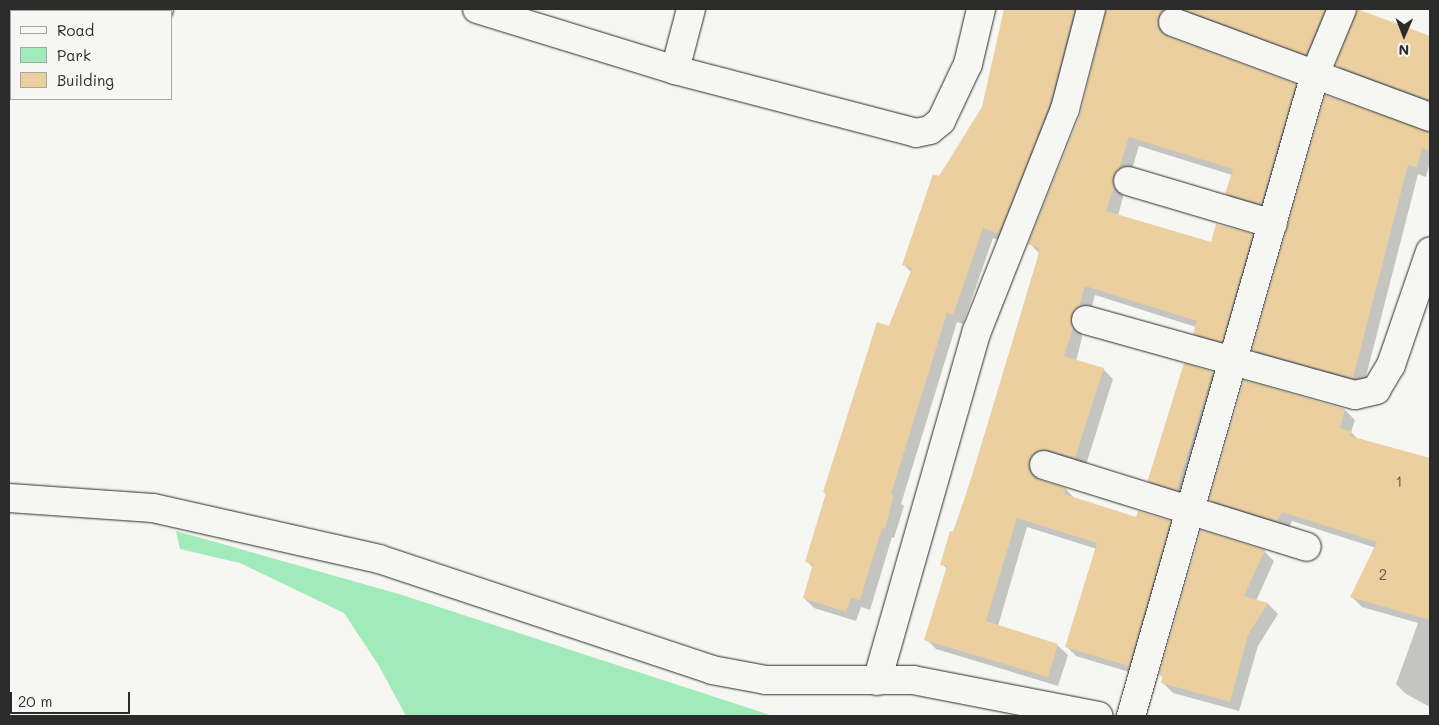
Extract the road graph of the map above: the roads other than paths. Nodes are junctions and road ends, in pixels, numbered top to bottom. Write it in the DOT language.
graph roads {
  1 [pos="477,9"];
  2 [pos="691,9"];
  3 [pos="981,9"];
  4 [pos="1091,9"];
  5 [pos="1342,9"];
  6 [pos="1173,22"];
  7 [pos="675,70"];
  8 [pos="1315,74"];
  9 [pos="1430,117"];
  10 [pos="1128,181"];
  11 [pos="1273,224"];
  12 [pos="1430,252"];
  13 [pos="1086,320"];
  14 [pos="1234,361"];
  15 [pos="1044,465"];
  16 [pos="9,498"];
  17 [pos="1191,510"];
  18 [pos="1307,547"];
  19 [pos="877,681"];
  20 [pos="1099,716"];
  21 [pos="1131,716"];
  1 -- 7 [label="street"];
  2 -- 7 [label="street"];
  3 -- 7 [label="street"];
  4 -- 19 [label="street"];
  5 -- 8 [label="street"];
  6 -- 8 [label="street"];
  8 -- 9 [label="street"];
  8 -- 11 [label="street"];
  10 -- 11 [label="street"];
  11 -- 14 [label="street"];
  12 -- 14 [label="street"];
  13 -- 14 [label="street"];
  14 -- 17 [label="street"];
  15 -- 17 [label="street"];
  16 -- 19 [label="street"];
  17 -- 18 [label="street"];
  17 -- 21 [label="street"];
  19 -- 20 [label="street"];
}
